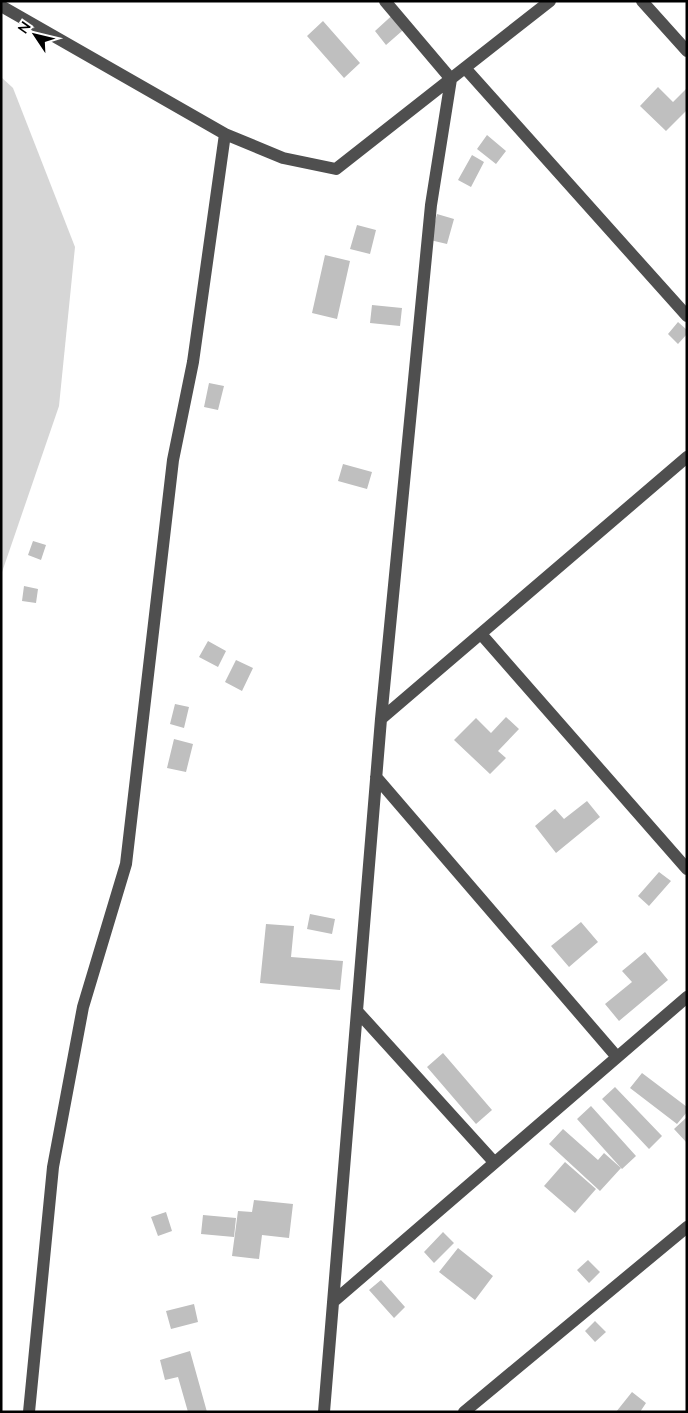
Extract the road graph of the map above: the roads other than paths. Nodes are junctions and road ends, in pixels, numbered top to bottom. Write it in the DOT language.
graph roads {
  1 [pos="385,1"];
  2 [pos="550,1"];
  3 [pos="642,1"];
  4 [pos="1,6"];
  5 [pos="687,51"];
  6 [pos="465,68"];
  7 [pos="451,79"];
  8 [pos="225,134"];
  9 [pos="687,316"];
  10 [pos="687,457"];
  11 [pos="481,634"];
  12 [pos="381,720"];
  13 [pos="376,777"];
  14 [pos="687,868"];
  15 [pos="685,1001"];
  16 [pos="357,1011"];
  17 [pos="617,1058"];
  18 [pos="494,1162"];
  19 [pos="687,1227"];
  20 [pos="333,1302"];
  21 [pos="29,1412"];
  22 [pos="324,1412"];
  23 [pos="464,1412"];
  1 -- 7 [label="street"];
  2 -- 6 [label="street"];
  3 -- 5 [label="street"];
  4 -- 8 [label="street"];
  6 -- 7 [label="street"];
  6 -- 9 [label="street"];
  7 -- 8 [label="street"];
  7 -- 12 [label="street"];
  8 -- 21 [label="street"];
  10 -- 11 [label="street"];
  11 -- 12 [label="street"];
  11 -- 14 [label="street"];
  12 -- 13 [label="street"];
  13 -- 16 [label="street"];
  13 -- 17 [label="street"];
  15 -- 17 [label="street"];
  16 -- 18 [label="street"];
  16 -- 20 [label="street"];
  17 -- 18 [label="street"];
  18 -- 20 [label="street"];
  19 -- 23 [label="street"];
  20 -- 22 [label="street"];
}
